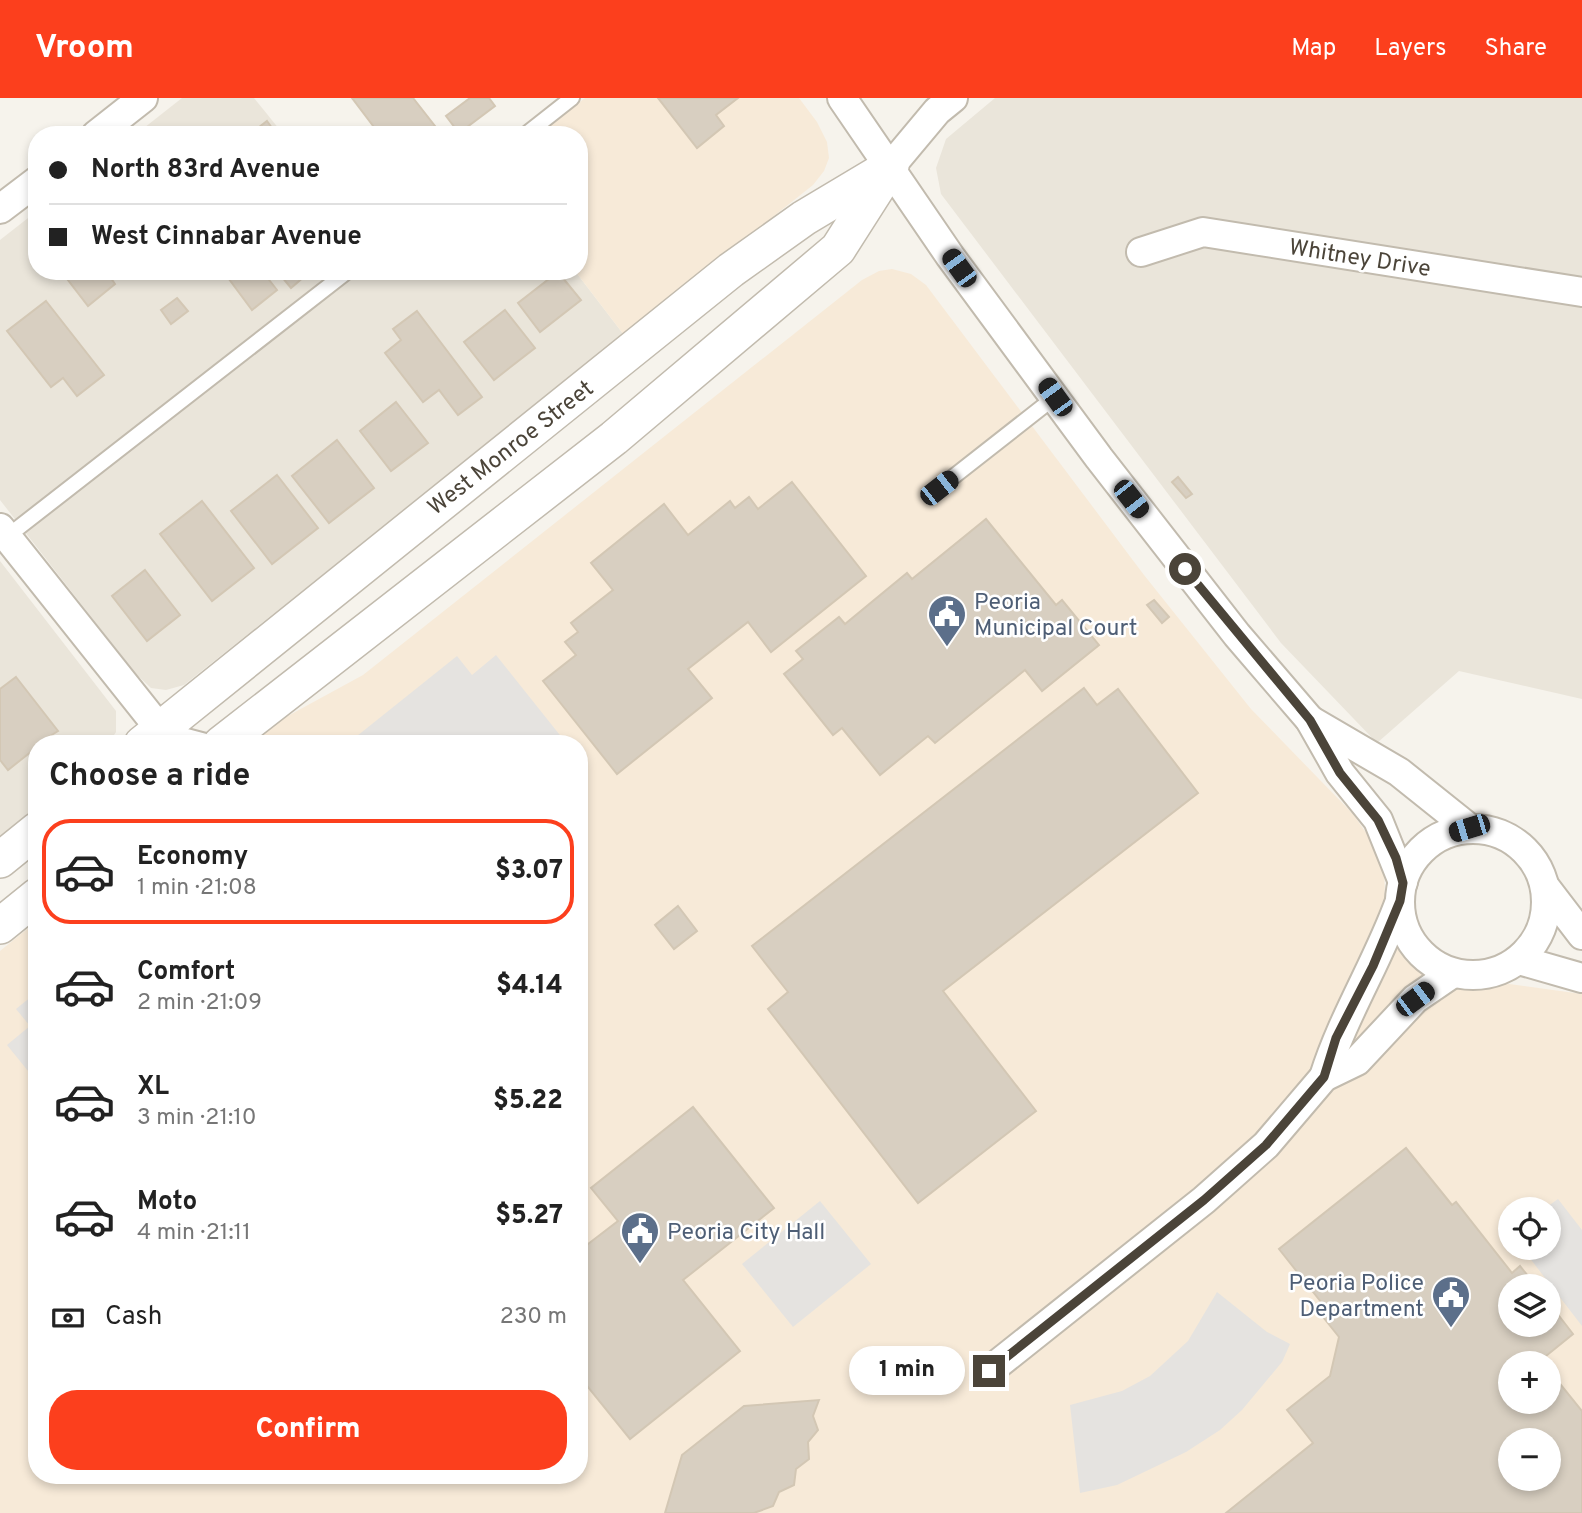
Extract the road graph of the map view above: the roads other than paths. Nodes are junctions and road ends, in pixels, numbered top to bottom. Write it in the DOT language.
graph roads {
  1 [pos="143,98"];
  2 [pos="572,98"];
  3 [pos="842,98"];
  4 [pos="953,98"];
  5 [pos="107,126"];
  6 [pos="536,126"];
  7 [pos="891,166"];
  8 [pos="28,188"];
  9 [pos="0,209"];
  10 [pos="1142,252"];
  11 [pos="336,280"];
  12 [pos="1582,292"];
  13 [pos="578,394"];
  14 [pos="1055,397"];
  15 [pos="614,438"];
  16 [pos="939,488"];
  17 [pos="447,497"];
  18 [pos="2,536"];
  19 [pos="483,540"];
  20 [pos="1310,720"];
  21 [pos="151,735"];
  22 [pos="159,735"];
  23 [pos="231,735"];
  24 [pos="1469,828"];
  25 [pos="28,837"];
  26 [pos="0,860"];
  27 [pos="1546,888"];
  28 [pos="1401,892"];
  29 [pos="28,903"];
  30 [pos="0,926"];
  31 [pos="1582,935"];
  32 [pos="1519,960"];
  33 [pos="1453,973"];
  34 [pos="1582,978"];
  35 [pos="1324,1077"];
  36 [pos="989,1371"];
  1 -- 5 [label="street"];
  2 -- 6 [label="lane"];
  3 -- 7 [label="street"];
  4 -- 7 [label="street, West Monroe Street"];
  7 -- 13 [label="street, West Monroe Street"];
  7 -- 14 [label="street"];
  7 -- 15 [label="street, West Monroe Street"];
  8 -- 9 [label="street"];
  10 -- 12 [label="street, Whitney Drive"];
  11 -- 18 [label="lane"];
  13 -- 15 [label="street"];
  13 -- 17 [label="street, West Monroe Street"];
  14 -- 16 [label="lane"];
  14 -- 20 [label="street"];
  15 -- 19 [label="street, West Monroe Street"];
  17 -- 19 [label="street"];
  17 -- 22 [label="street, West Monroe Street"];
  18 -- 21 [label="street"];
  19 -- 23 [label="street, West Monroe Street"];
  20 -- 24 [label="street"];
  20 -- 28 [label="street"];
  24 -- 27 [label="street"];
  24 -- 28 [label="street"];
  25 -- 26 [label="street"];
  27 -- 31 [label="street"];
  27 -- 32 [label="street"];
  28 -- 33 [label="street"];
  28 -- 35 [label="street"];
  29 -- 30 [label="street"];
  32 -- 33 [label="street"];
  32 -- 34 [label="street"];
  33 -- 35 [label="street"];
  35 -- 36 [label="street"];
}
